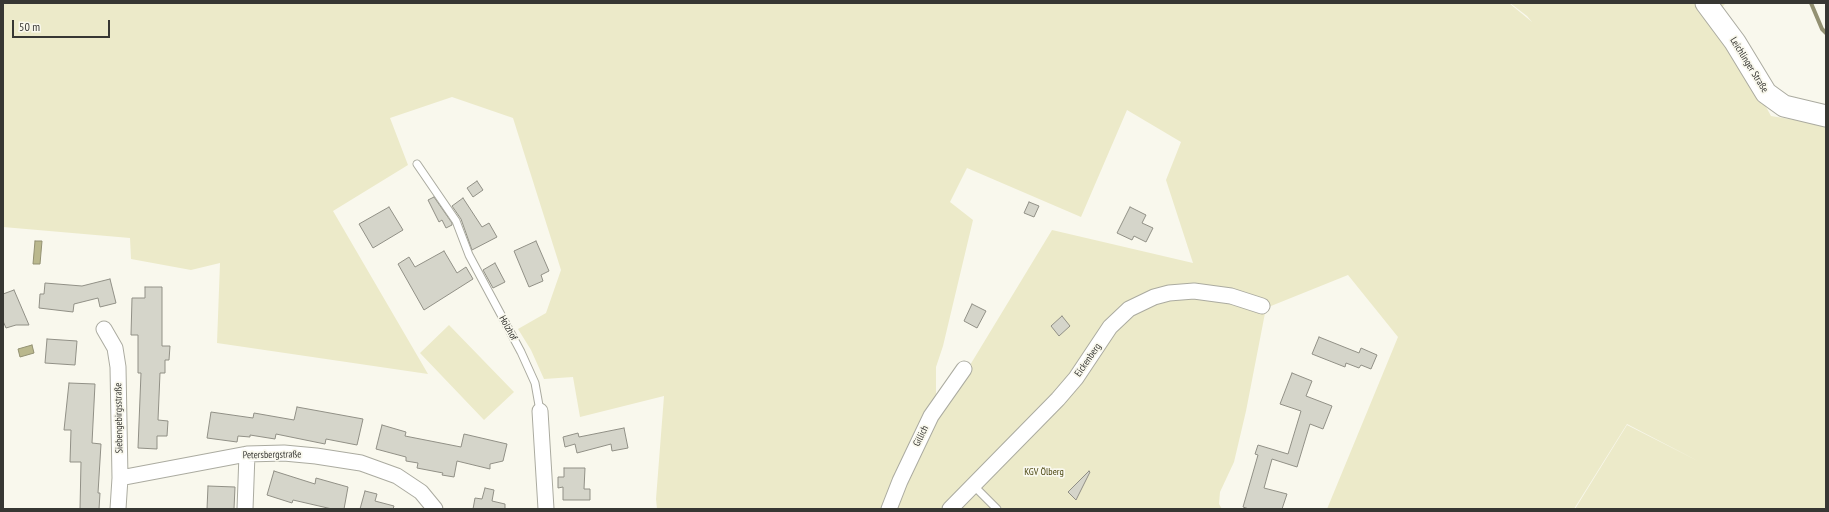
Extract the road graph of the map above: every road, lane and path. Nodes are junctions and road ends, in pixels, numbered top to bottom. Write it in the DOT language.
graph roads {
  1 [pos="1706,3"];
  2 [pos="1826,116"];
  3 [pos="417,164"];
  4 [pos="1262,306"];
  5 [pos="104,329"];
  6 [pos="964,369"];
  7 [pos="540,411"];
  8 [pos="246,454"];
  9 [pos="120,478"];
  10 [pos="973,485"];
  11 [pos="118,509"];
  12 [pos="245,509"];
  13 [pos="435,509"];
  14 [pos="546,509"];
  15 [pos="888,509"];
  16 [pos="950,509"];
  17 [pos="996,509"];
  1 -- 2 [label="main road, Leichlinger Straße"];
  3 -- 7 [label="lane, Holzhof"];
  4 -- 10 [label="street, Eickenberg"];
  5 -- 9 [label="street, Siebengebirgsstraße"];
  6 -- 15 [label="street, Gillich"];
  7 -- 14 [label="street, Holzhof"];
  8 -- 9 [label="street, Petersbergstraße"];
  8 -- 12 [label="street"];
  8 -- 13 [label="street, Petersbergstraße"];
  9 -- 11 [label="street, Siebengebirgsstraße"];
  10 -- 16 [label="street, Eickenberg"];
  10 -- 17 [label="lane"];
}
